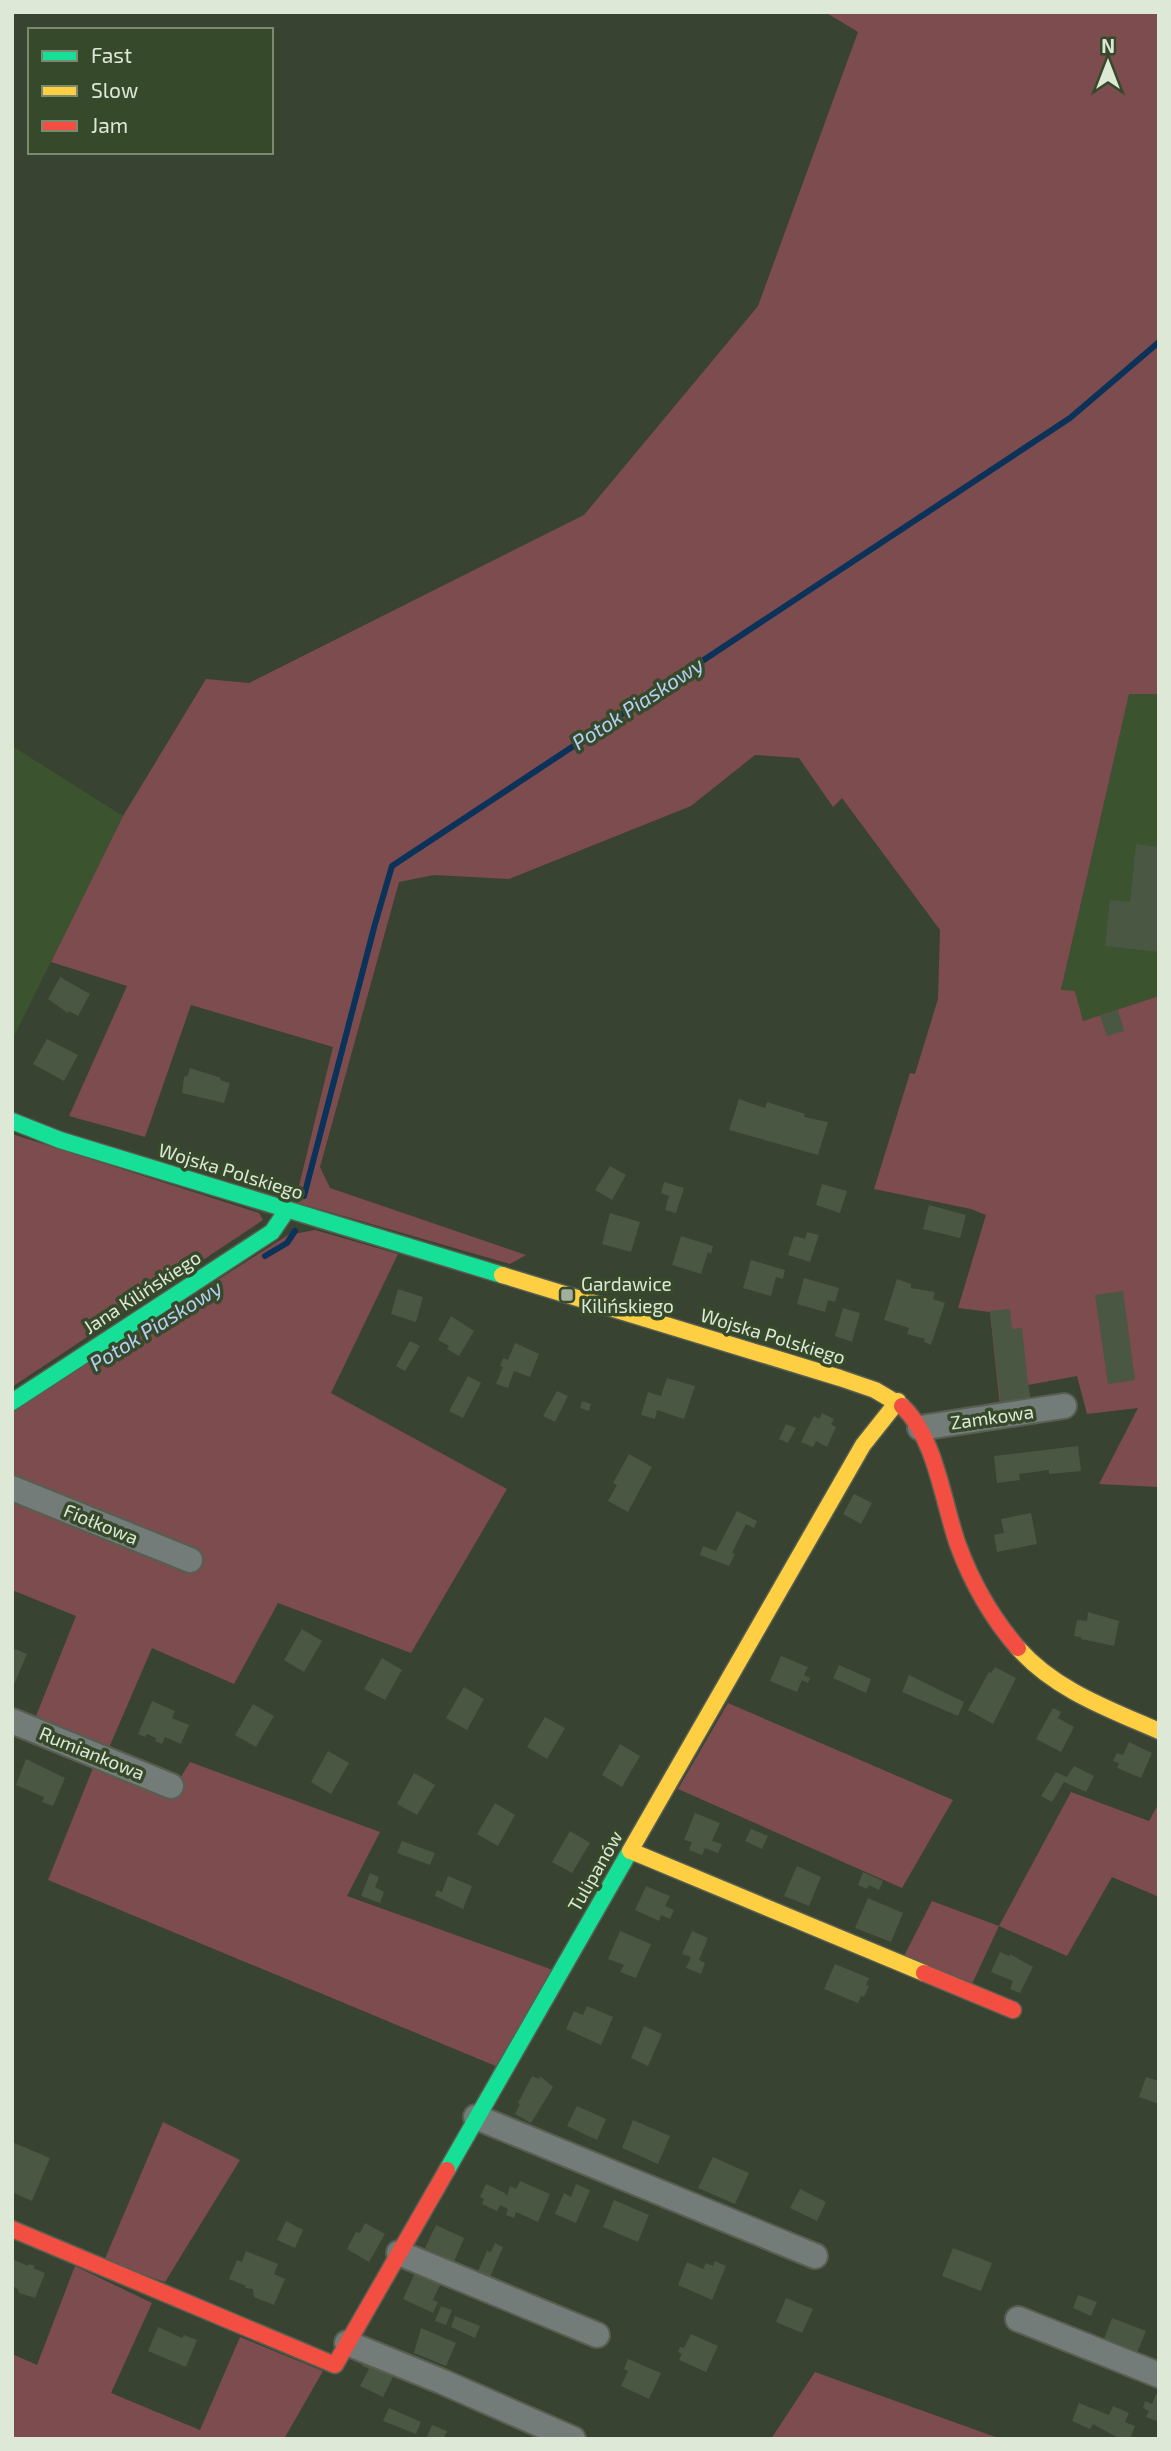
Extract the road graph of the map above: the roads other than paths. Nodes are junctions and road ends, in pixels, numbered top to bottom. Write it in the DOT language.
graph roads {
  1 [pos="12,1121"];
  2 [pos="287,1210"];
  3 [pos="898,1401"];
  4 [pos="12,1402"];
  5 [pos="1064,1406"];
  6 [pos="920,1428"];
  7 [pos="12,1488"];
  8 [pos="190,1560"];
  9 [pos="12,1721"];
  10 [pos="1159,1731"];
  11 [pos="171,1786"];
  12 [pos="631,1851"];
  13 [pos="1013,2010"];
  14 [pos="476,2117"];
  15 [pos="12,2229"];
  16 [pos="399,2253"];
  17 [pos="815,2256"];
  18 [pos="1018,2319"];
  19 [pos="597,2335"];
  20 [pos="347,2343"];
  21 [pos="1159,2375"];
  22 [pos="573,2439"];
  1 -- 2 [label="street, Wojska Polskiego"];
  2 -- 3 [label="street, Wojska Polskiego"];
  2 -- 4 [label="street, Jana Kilińskiego"];
  3 -- 6 [label="street, Wojska Polskiego"];
  3 -- 12 [label="street, Tulipanów"];
  5 -- 6 [label="street, Zamkowa"];
  6 -- 10 [label="street, Wojska Polskiego"];
  7 -- 8 [label="street, Fiołkowa"];
  9 -- 11 [label="street, Rumiankowa"];
  12 -- 13 [label="street"];
  12 -- 14 [label="street, Tulipanów"];
  14 -- 16 [label="street, Tulipanów"];
  14 -- 17 [label="street"];
  15 -- 20 [label="street, Tulipanów"];
  16 -- 19 [label="street"];
  16 -- 20 [label="street, Tulipanów"];
  18 -- 21 [label="street"];
  20 -- 22 [label="street"];
}
